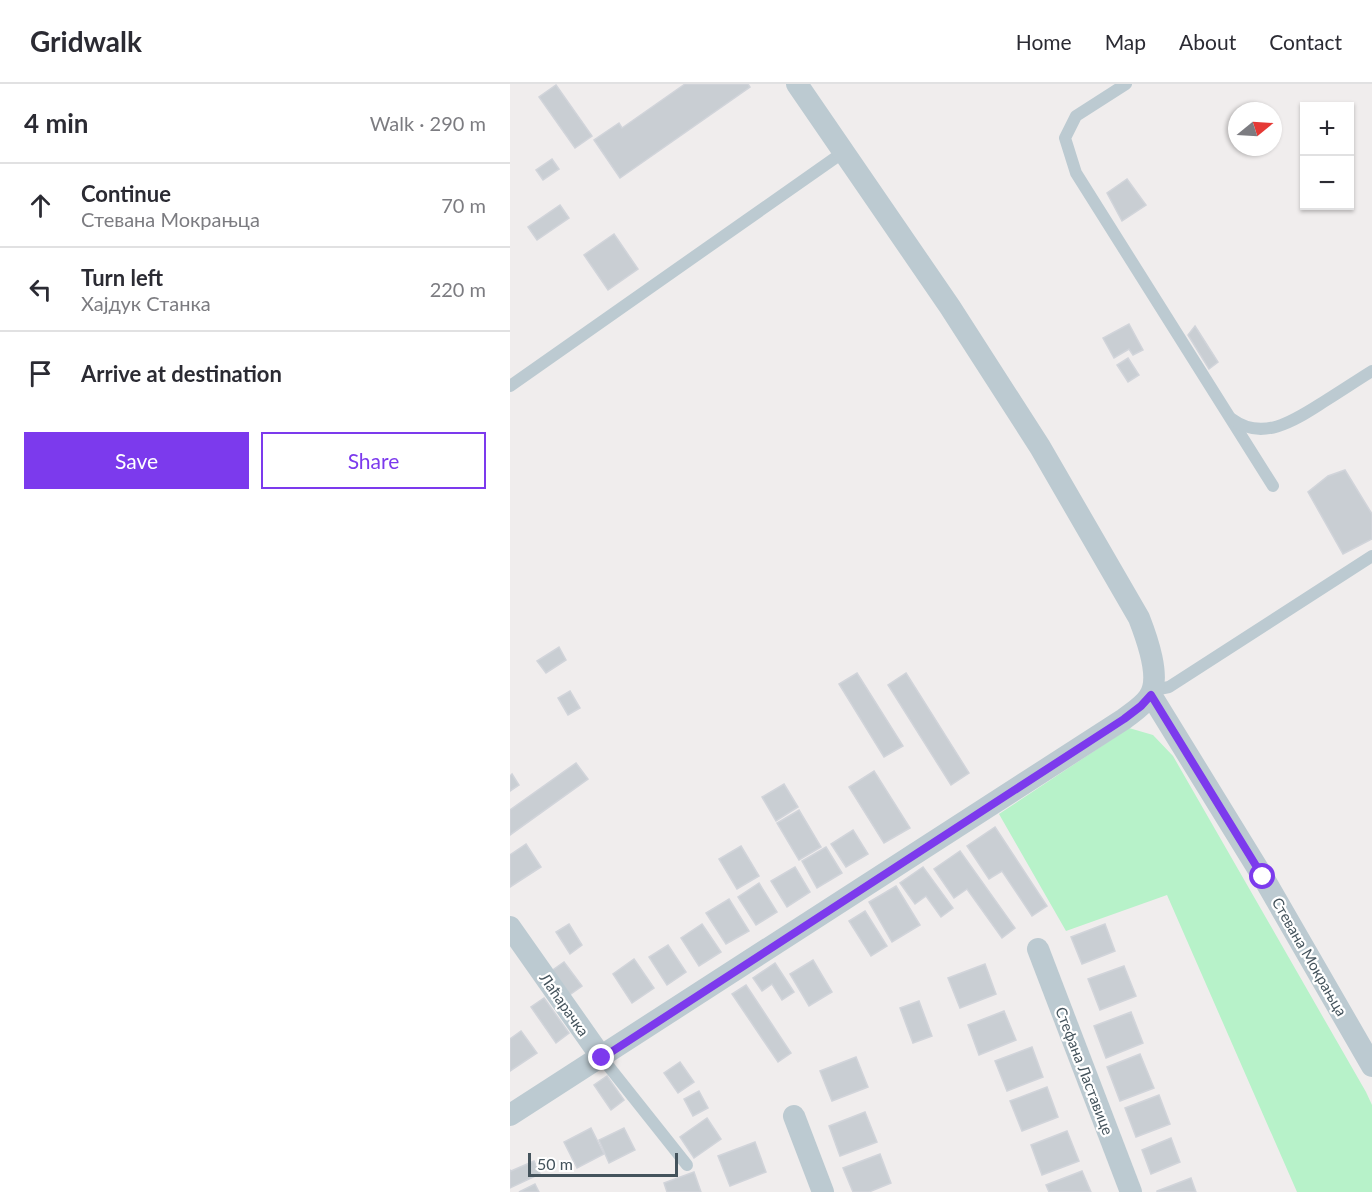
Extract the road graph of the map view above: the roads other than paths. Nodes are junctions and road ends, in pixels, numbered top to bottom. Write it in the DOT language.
graph roads {
  1 [pos="797,84"];
  2 [pos="1126,84"];
  3 [pos="844,151"];
  4 [pos="1372,371"];
  5 [pos="510,386"];
  6 [pos="1229,416"];
  7 [pos="1273,486"];
  8 [pos="1372,556"];
  9 [pos="1152,691"];
  10 [pos="510,927"];
  11 [pos="1038,949"];
  12 [pos="602,1058"];
  13 [pos="1372,1066"];
  14 [pos="510,1116"];
  15 [pos="794,1116"];
  16 [pos="687,1165"];
  17 [pos="823,1192"];
  18 [pos="1131,1192"];
  1 -- 3 [label="street"];
  2 -- 6 [label="lane"];
  3 -- 5 [label="lane"];
  3 -- 9 [label="street"];
  4 -- 6 [label="lane"];
  6 -- 7 [label="lane"];
  8 -- 9 [label="lane"];
  9 -- 12 [label="street"];
  9 -- 13 [label="street, Стевана Мокрањца"];
  10 -- 12 [label="street, Лаћарачка"];
  11 -- 18 [label="street, Стефана Ластавице"];
  12 -- 14 [label="street"];
  12 -- 16 [label="lane, Лаћарачка"];
  15 -- 17 [label="street"];
}
